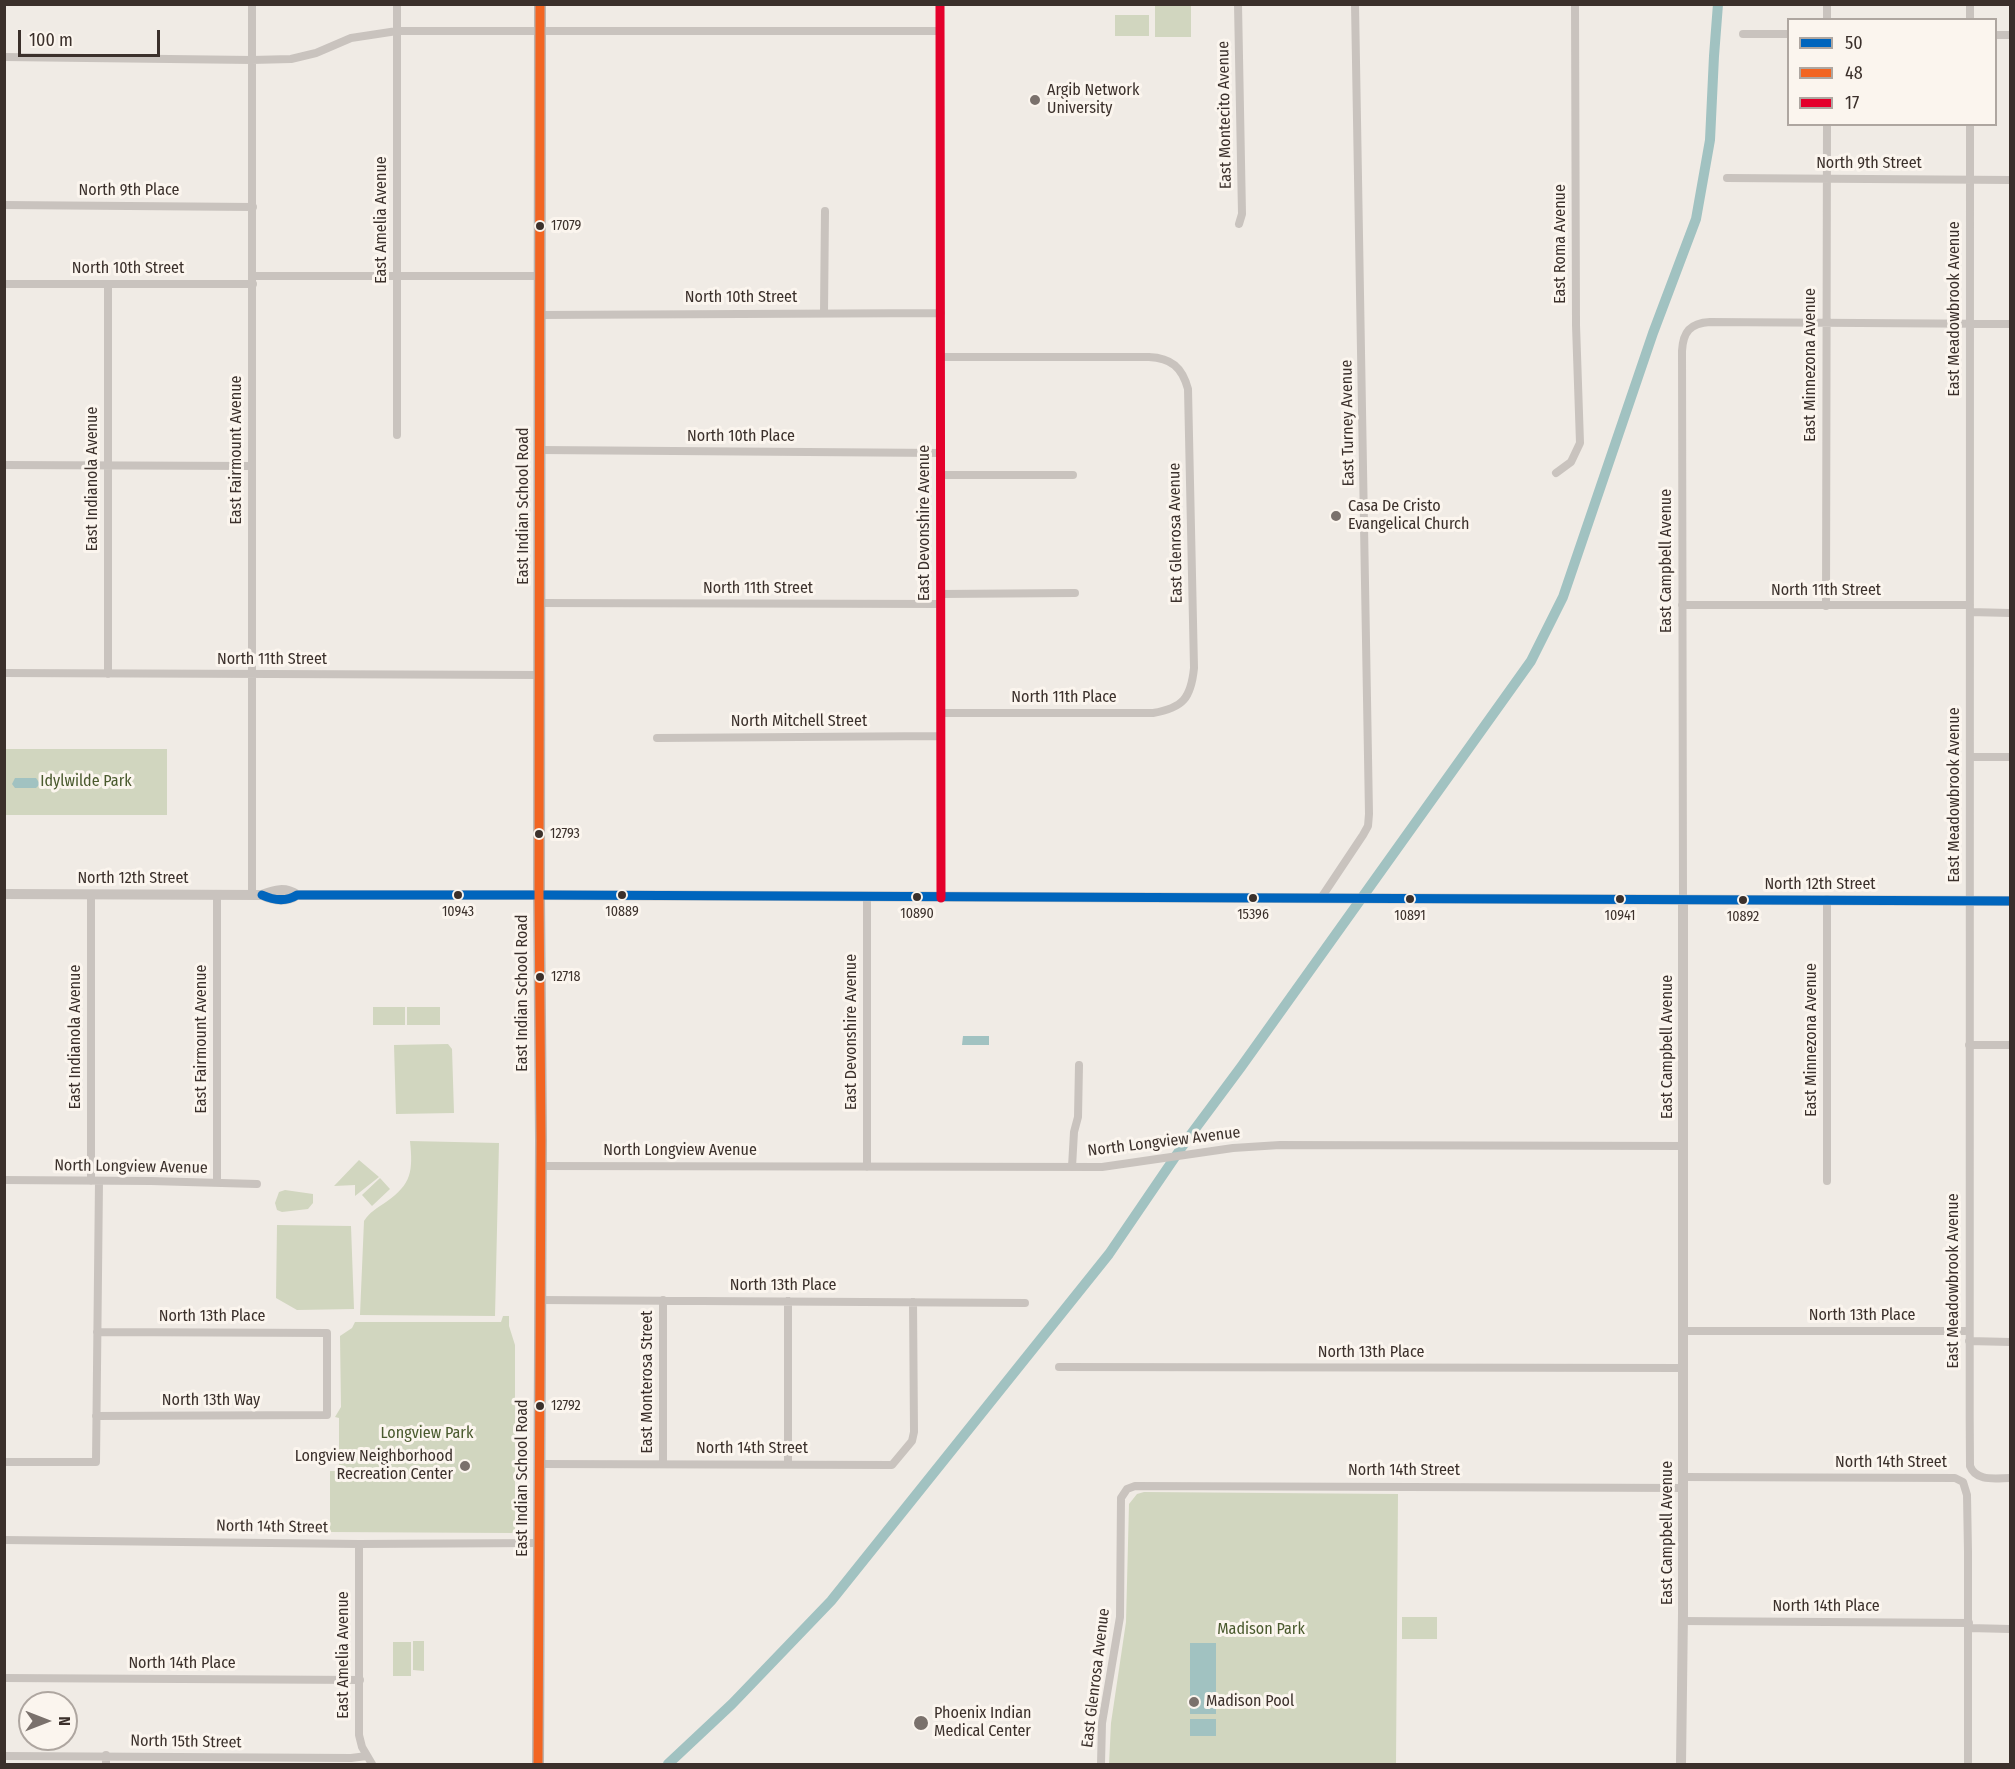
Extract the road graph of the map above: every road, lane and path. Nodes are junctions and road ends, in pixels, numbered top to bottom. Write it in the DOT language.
graph roads {
  1 [pos="252,4"];
  2 [pos="397,4"];
  3 [pos="540,4"];
  4 [pos="940,4"];
  5 [pos="1238,4"];
  6 [pos="1355,4"];
  7 [pos="1575,4"];
  8 [pos="397,31"];
  9 [pos="940,31"];
  10 [pos="540,32"];
  11 [pos="1743,34"];
  12 [pos="1787,34"];
  13 [pos="4,57"];
  14 [pos="252,60"];
  15 [pos="1827,126"];
  16 [pos="1970,126"];
  17 [pos="1727,178"];
  18 [pos="1827,179"];
  19 [pos="1970,179"];
  20 [pos="2010,180"];
  21 [pos="4,205"];
  22 [pos="253,207"];
  23 [pos="825,211"];
  24 [pos="1239,224"];
  25 [pos="397,275"];
  26 [pos="540,276"];
  27 [pos="253,280"];
  28 [pos="4,284"];
  29 [pos="108,285"];
  30 [pos="824,312"];
  31 [pos="941,313"];
  32 [pos="540,315"];
  33 [pos="1827,323"];
  34 [pos="1970,324"];
  35 [pos="2010,324"];
  36 [pos="942,357"];
  37 [pos="397,435"];
  38 [pos="541,450"];
  39 [pos="940,453"];
  40 [pos="4,465"];
  41 [pos="108,465"];
  42 [pos="252,466"];
  43 [pos="1556,474"];
  44 [pos="940,475"];
  45 [pos="1072,475"];
  46 [pos="1075,593"];
  47 [pos="941,594"];
  48 [pos="540,603"];
  49 [pos="940,604"];
  50 [pos="1682,605"];
  51 [pos="1826,606"];
  52 [pos="1971,609"];
  53 [pos="2010,613"];
  54 [pos="4,673"];
  55 [pos="108,674"];
  56 [pos="253,675"];
  57 [pos="540,675"];
  58 [pos="1185,701"];
  59 [pos="941,713"];
  60 [pos="941,736"];
  61 [pos="657,738"];
  62 [pos="1970,757"];
  63 [pos="2010,757"];
  64 [pos="4,894"];
  65 [pos="92,894"];
  66 [pos="217,895"];
  67 [pos="257,895"];
  68 [pos="538,895"];
  69 [pos="867,897"];
  70 [pos="941,898"];
  71 [pos="1321,898"];
  72 [pos="1683,899"];
  73 [pos="1827,899"];
  74 [pos="1969,901"];
  75 [pos="2010,901"];
  76 [pos="1969,1045"];
  77 [pos="2010,1045"];
  78 [pos="1079,1065"];
  79 [pos="1683,1146"];
  80 [pos="540,1166"];
  81 [pos="867,1167"];
  82 [pos="1072,1167"];
  83 [pos="4,1180"];
  84 [pos="95,1181"];
  85 [pos="1827,1182"];
  86 [pos="217,1183"];
  87 [pos="257,1184"];
  88 [pos="540,1300"];
  89 [pos="663,1300"];
  90 [pos="788,1301"];
  91 [pos="914,1302"];
  92 [pos="1025,1303"];
  93 [pos="1683,1331"];
  94 [pos="1969,1331"];
  95 [pos="97,1332"];
  96 [pos="1969,1341"];
  97 [pos="2010,1342"];
  98 [pos="1059,1367"];
  99 [pos="1683,1368"];
  100 [pos="327,1415"];
  101 [pos="96,1416"];
  102 [pos="4,1462"];
  103 [pos="540,1464"];
  104 [pos="663,1464"];
  105 [pos="788,1464"];
  106 [pos="1970,1466"];
  107 [pos="2010,1478"];
  108 [pos="1683,1482"];
  109 [pos="1127,1489"];
  110 [pos="4,1540"];
  111 [pos="539,1543"];
  112 [pos="359,1544"];
  113 [pos="1683,1621"];
  114 [pos="1969,1626"];
  115 [pos="2010,1629"];
  116 [pos="4,1678"];
  117 [pos="360,1680"];
  118 [pos="4,1756"];
  119 [pos="106,1760"];
  120 [pos="369,1760"];
  121 [pos="538,1764"];
  122 [pos="1101,1764"];
  123 [pos="1681,1764"];
  124 [pos="1968,1764"];
  1 -- 14 [label="street, East Fairmount Avenue"];
  2 -- 8 [label="street, East Amelia Avenue"];
  3 -- 10 [label="main road, East Indian School Road"];
  4 -- 9 [label="street, East Devonshire Avenue"];
  5 -- 24 [label="street, East Montecito Avenue"];
  6 -- 71 [label="street, East Turney Avenue"];
  7 -- 43 [label="street, East Roma Avenue"];
  8 -- 10 [label="street"];
  8 -- 14 [label="street"];
  8 -- 25 [label="street, East Amelia Avenue"];
  9 -- 10 [label="street"];
  9 -- 31 [label="street, East Devonshire Avenue"];
  10 -- 26 [label="main road, East Indian School Road"];
  11 -- 12 [label="street"];
  13 -- 14 [label="street"];
  14 -- 22 [label="street, East Fairmount Avenue"];
  15 -- 18 [label="street, East Minnezona Avenue"];
  16 -- 19 [label="street, East Meadowbrook Avenue"];
  17 -- 18 [label="street, North 9th Street"];
  18 -- 19 [label="street, North 9th Street"];
  18 -- 33 [label="street, East Minnezona Avenue"];
  19 -- 20 [label="street, North 9th Street"];
  19 -- 34 [label="street, East Meadowbrook Avenue"];
  21 -- 22 [label="street, North 9th Place"];
  22 -- 27 [label="street, East Fairmount Avenue"];
  23 -- 30 [label="street"];
  25 -- 26 [label="street, North 10th Street"];
  25 -- 27 [label="street, North 10th Street"];
  25 -- 37 [label="street, East Amelia Avenue"];
  26 -- 32 [label="main road, East Indian School Road"];
  27 -- 29 [label="street, North 10th Street"];
  27 -- 42 [label="street, East Fairmount Avenue"];
  28 -- 29 [label="street, North 10th Street"];
  29 -- 41 [label="street, East Indianola Avenue"];
  30 -- 31 [label="street, North 10th Street"];
  30 -- 32 [label="street, North 10th Street"];
  31 -- 36 [label="street, East Devonshire Avenue"];
  32 -- 38 [label="main road, East Indian School Road"];
  33 -- 34 [label="street"];
  33 -- 50 [label="street, East Campbell Avenue"];
  33 -- 51 [label="street, East Minnezona Avenue"];
  34 -- 35 [label="street"];
  34 -- 52 [label="street, East Meadowbrook Avenue"];
  36 -- 39 [label="street, East Devonshire Avenue"];
  36 -- 58 [label="street, East Glenrosa Avenue"];
  38 -- 39 [label="street, North 10th Place"];
  38 -- 48 [label="main road, East Indian School Road"];
  39 -- 44 [label="street, East Devonshire Avenue"];
  40 -- 41 [label="street"];
  41 -- 42 [label="street"];
  41 -- 55 [label="street, East Indianola Avenue"];
  42 -- 56 [label="street, East Fairmount Avenue"];
  44 -- 45 [label="street"];
  44 -- 47 [label="street, East Devonshire Avenue"];
  46 -- 47 [label="street"];
  47 -- 49 [label="street, East Devonshire Avenue"];
  48 -- 49 [label="street, North 11th Street"];
  48 -- 57 [label="main road, East Indian School Road"];
  49 -- 59 [label="street, East Devonshire Avenue"];
  50 -- 51 [label="street, North 11th Street"];
  50 -- 72 [label="street, East Campbell Avenue"];
  51 -- 52 [label="street, North 11th Street"];
  52 -- 53 [label="street, North 11th Street"];
  52 -- 62 [label="street, East Meadowbrook Avenue"];
  54 -- 55 [label="street, North 11th Street"];
  55 -- 56 [label="street, North 11th Street"];
  56 -- 57 [label="street, North 11th Street"];
  56 -- 67 [label="street, East Fairmount Avenue"];
  57 -- 68 [label="main road, East Indian School Road"];
  58 -- 59 [label="street, North 11th Place"];
  59 -- 60 [label="street, East Devonshire Avenue"];
  60 -- 61 [label="street, North Mitchell Street"];
  60 -- 70 [label="street, East Devonshire Avenue"];
  62 -- 63 [label="street"];
  62 -- 74 [label="street, East Meadowbrook Avenue"];
  64 -- 65 [label="street, North 12th Street"];
  65 -- 66 [label="street, North 12th Street"];
  65 -- 84 [label="street, East Indianola Avenue"];
  66 -- 67 [label="street, North 12th Street"];
  66 -- 86 [label="street, East Fairmount Avenue"];
  67 -- 68 [label="street, North 12th Street"];
  68 -- 69 [label="street, North 12th Street"];
  68 -- 80 [label="main road, East Indian School Road"];
  69 -- 70 [label="street, North 12th Street"];
  69 -- 81 [label="street, East Devonshire Avenue"];
  70 -- 71 [label="street, North 12th Street"];
  71 -- 72 [label="street, North 12th Street"];
  72 -- 73 [label="street, North 12th Street"];
  72 -- 79 [label="street, East Campbell Avenue"];
  73 -- 74 [label="street, North 12th Street"];
  73 -- 85 [label="street, East Minnezona Avenue"];
  74 -- 75 [label="street, North 12th Street"];
  74 -- 76 [label="street, East Meadowbrook Avenue"];
  76 -- 77 [label="street"];
  76 -- 94 [label="street, East Meadowbrook Avenue"];
  78 -- 82 [label="street"];
  79 -- 82 [label="street, North Longview Avenue"];
  79 -- 93 [label="street, East Campbell Avenue"];
  80 -- 81 [label="street, North Longview Avenue"];
  80 -- 88 [label="main road, East Indian School Road"];
  81 -- 82 [label="street, North Longview Avenue"];
  83 -- 84 [label="street, North Longview Avenue"];
  84 -- 86 [label="street, North Longview Avenue"];
  84 -- 95 [label="street, East Indianola Avenue"];
  86 -- 87 [label="street, North Longview Avenue"];
  88 -- 89 [label="street, North 13th Place"];
  88 -- 103 [label="main road, East Indian School Road"];
  89 -- 90 [label="street, North 13th Place"];
  89 -- 104 [label="street, East Monterosa Street"];
  90 -- 91 [label="street, North 13th Place"];
  90 -- 105 [label="street"];
  91 -- 92 [label="street, North 13th Place"];
  91 -- 105 [label="street, North 14th Street"];
  93 -- 94 [label="street, North 13th Place"];
  93 -- 99 [label="street, East Campbell Avenue"];
  94 -- 96 [label="street, East Meadowbrook Avenue"];
  95 -- 100 [label="street, North 13th Place"];
  95 -- 101 [label="street, East Indianola Avenue"];
  96 -- 97 [label="street"];
  96 -- 106 [label="street, East Meadowbrook Avenue"];
  98 -- 99 [label="street, North 13th Place"];
  99 -- 108 [label="street, East Campbell Avenue"];
  100 -- 101 [label="street, North 13th Way"];
  101 -- 102 [label="street, East Indianola Avenue"];
  103 -- 104 [label="street, North 14th Street"];
  103 -- 111 [label="main road, East Indian School Road"];
  104 -- 105 [label="street, North 14th Street"];
  106 -- 107 [label="street, North 14th Street"];
  108 -- 109 [label="street, North 14th Street"];
  108 -- 113 [label="street, East Campbell Avenue"];
  108 -- 114 [label="street, North 14th Street"];
  109 -- 122 [label="street, East Glenrosa Avenue"];
  110 -- 112 [label="street, North 14th Street"];
  111 -- 112 [label="street, North 14th Street"];
  111 -- 121 [label="main road, East Indian School Road"];
  112 -- 117 [label="street, East Amelia Avenue"];
  113 -- 114 [label="street, North 14th Place"];
  113 -- 123 [label="street, East Campbell Avenue"];
  114 -- 115 [label="street, North 14th Place"];
  114 -- 124 [label="street"];
  116 -- 117 [label="street, North 14th Place"];
  117 -- 120 [label="street, East Amelia Avenue"];
  118 -- 119 [label="street, North 15th Street"];
  119 -- 120 [label="street, North 15th Street"];
}
